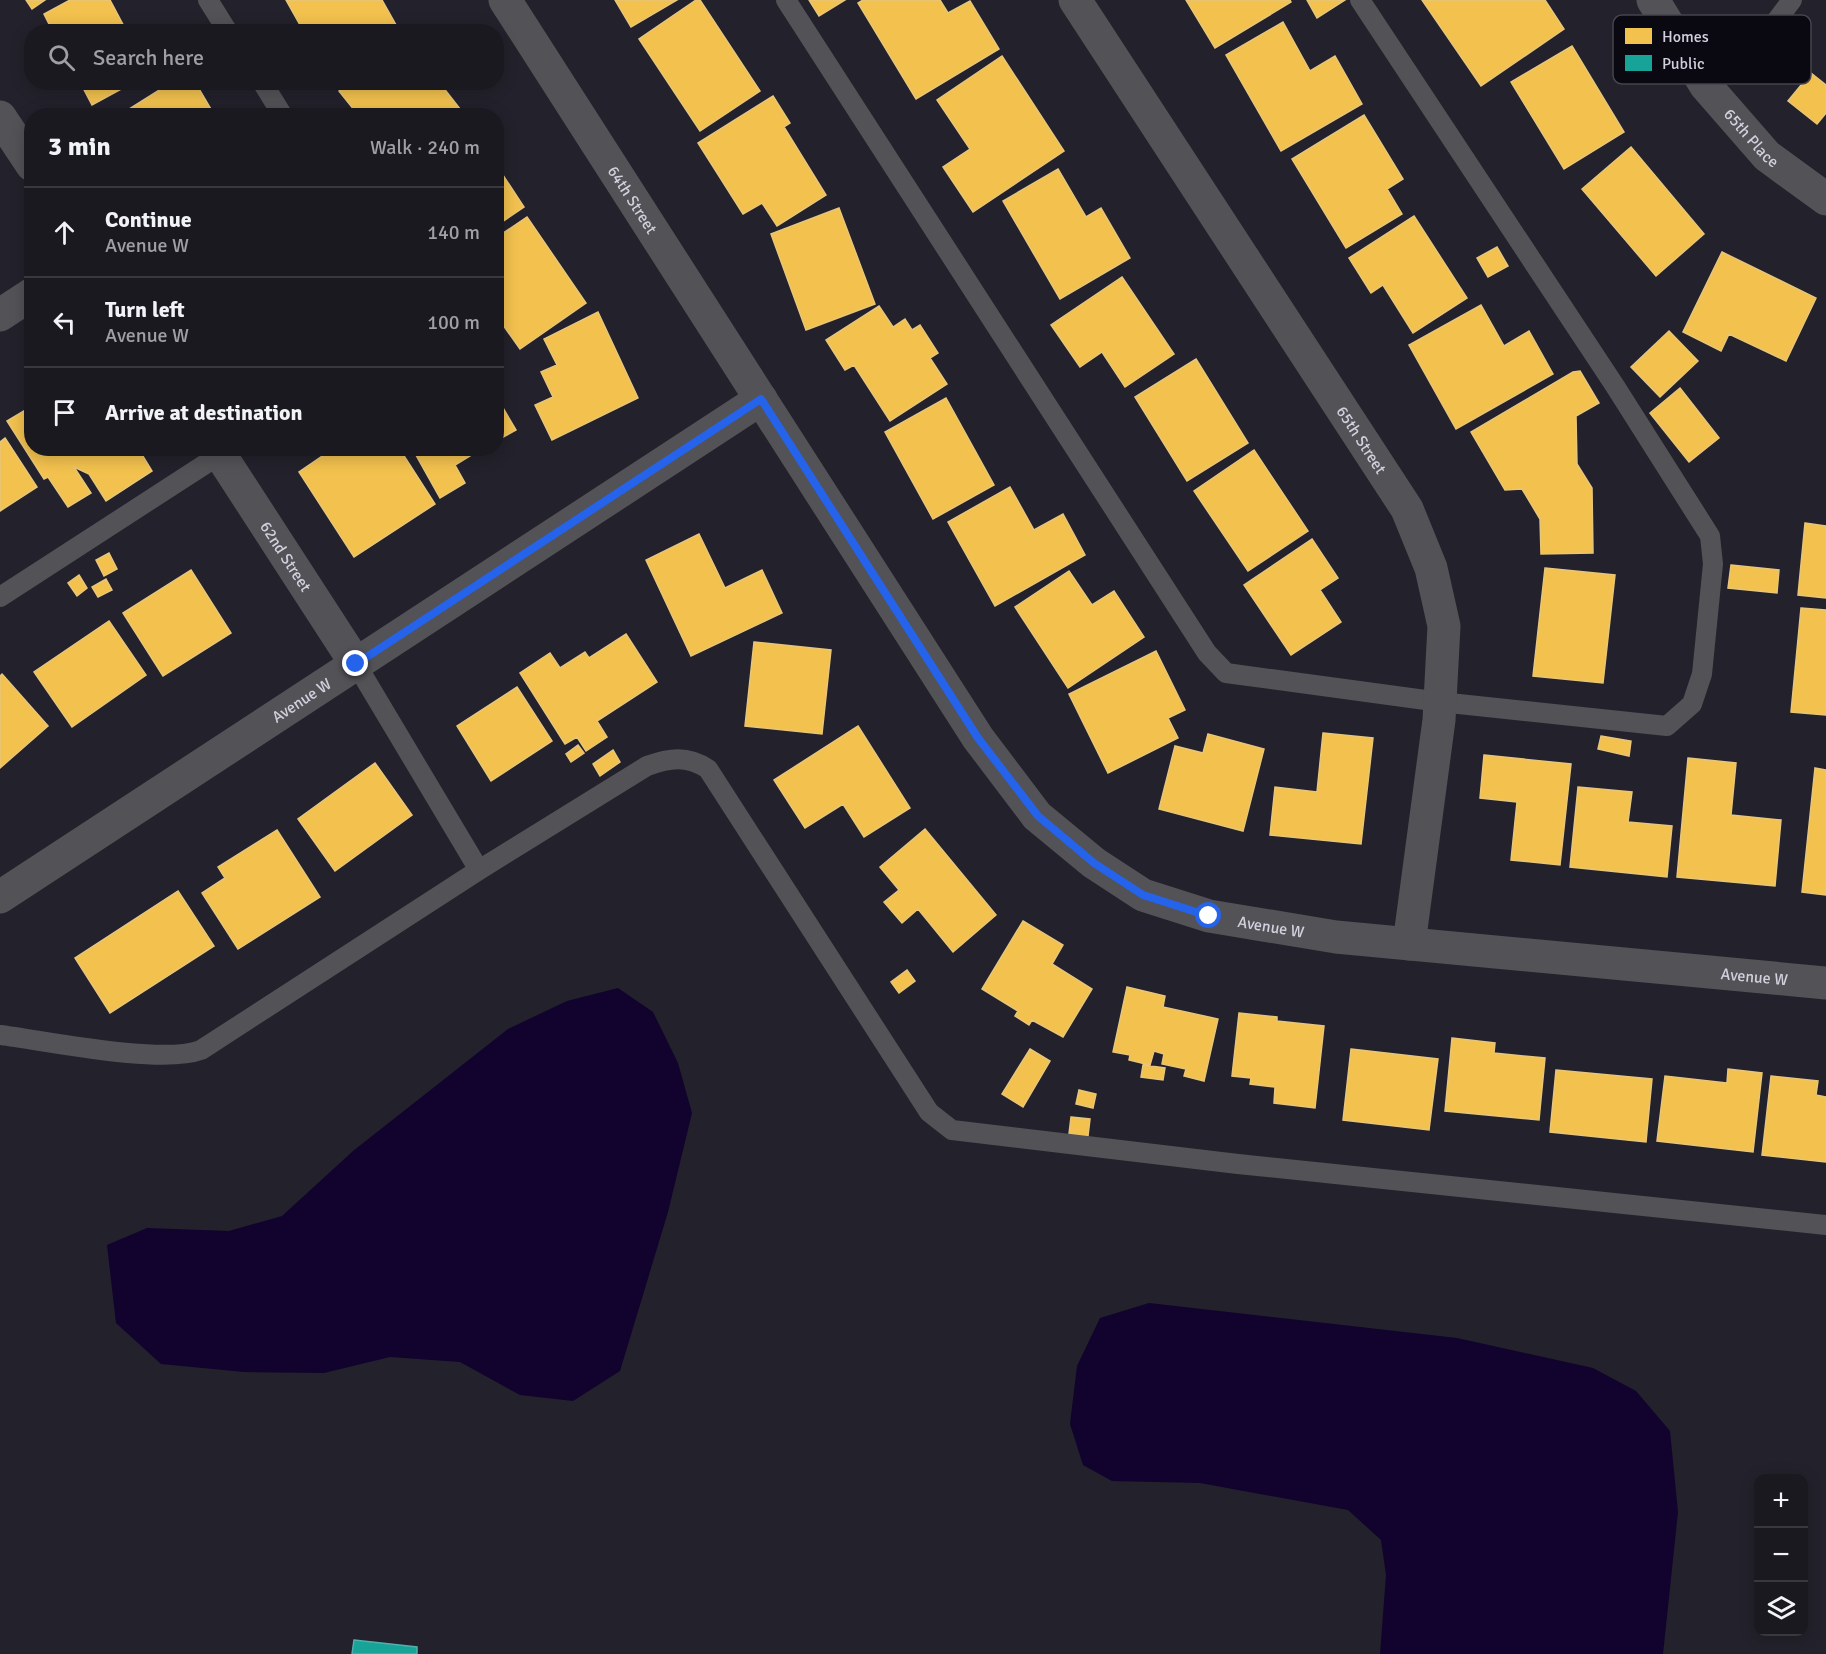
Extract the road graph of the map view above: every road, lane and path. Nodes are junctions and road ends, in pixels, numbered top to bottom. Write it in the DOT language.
graph roads {
  1 [pos="208,0"];
  2 [pos="506,0"];
  3 [pos="786,0"];
  4 [pos="1075,0"];
  5 [pos="1360,0"];
  6 [pos="1653,0"];
  7 [pos="1792,0"];
  8 [pos="1662,15"];
  9 [pos="1781,15"];
  10 [pos="223,24"];
  11 [pos="1708,84"];
  12 [pos="1706,86"];
  13 [pos="267,90"];
  14 [pos="278,108"];
  15 [pos="0,117"];
  16 [pos="24,153"];
  17 [pos="1826,199"];
  18 [pos="24,299"];
  19 [pos="0,315"];
  20 [pos="761,399"];
  21 [pos="213,456"];
  22 [pos="226,456"];
  23 [pos="0,597"];
  24 [pos="356,664"];
  25 [pos="1440,702"];
  26 [pos="479,870"];
  27 [pos="0,897"];
  28 [pos="1409,944"];
  29 [pos="1826,983"];
  30 [pos="0,1035"];
  31 [pos="1826,1225"];
  1 -- 10 [label="lane"];
  2 -- 20 [label="street, 64th Street"];
  3 -- 25 [label="lane"];
  4 -- 25 [label="street, 65th Street"];
  5 -- 25 [label="lane"];
  6 -- 8 [label="street, 65th Place"];
  7 -- 9 [label="lane"];
  11 -- 12 [label="lane"];
  12 -- 17 [label="street, 65th Place"];
  13 -- 14 [label="lane"];
  15 -- 16 [label="street"];
  18 -- 19 [label="street"];
  20 -- 24 [label="street, Avenue W"];
  20 -- 28 [label="street, Avenue W"];
  21 -- 23 [label="lane"];
  22 -- 24 [label="street, 62nd Street"];
  24 -- 26 [label="lane"];
  24 -- 27 [label="street, Avenue W"];
  25 -- 28 [label="street, 65th Street"];
  26 -- 30 [label="lane"];
  26 -- 31 [label="lane"];
  28 -- 29 [label="street, Avenue W"];
}
